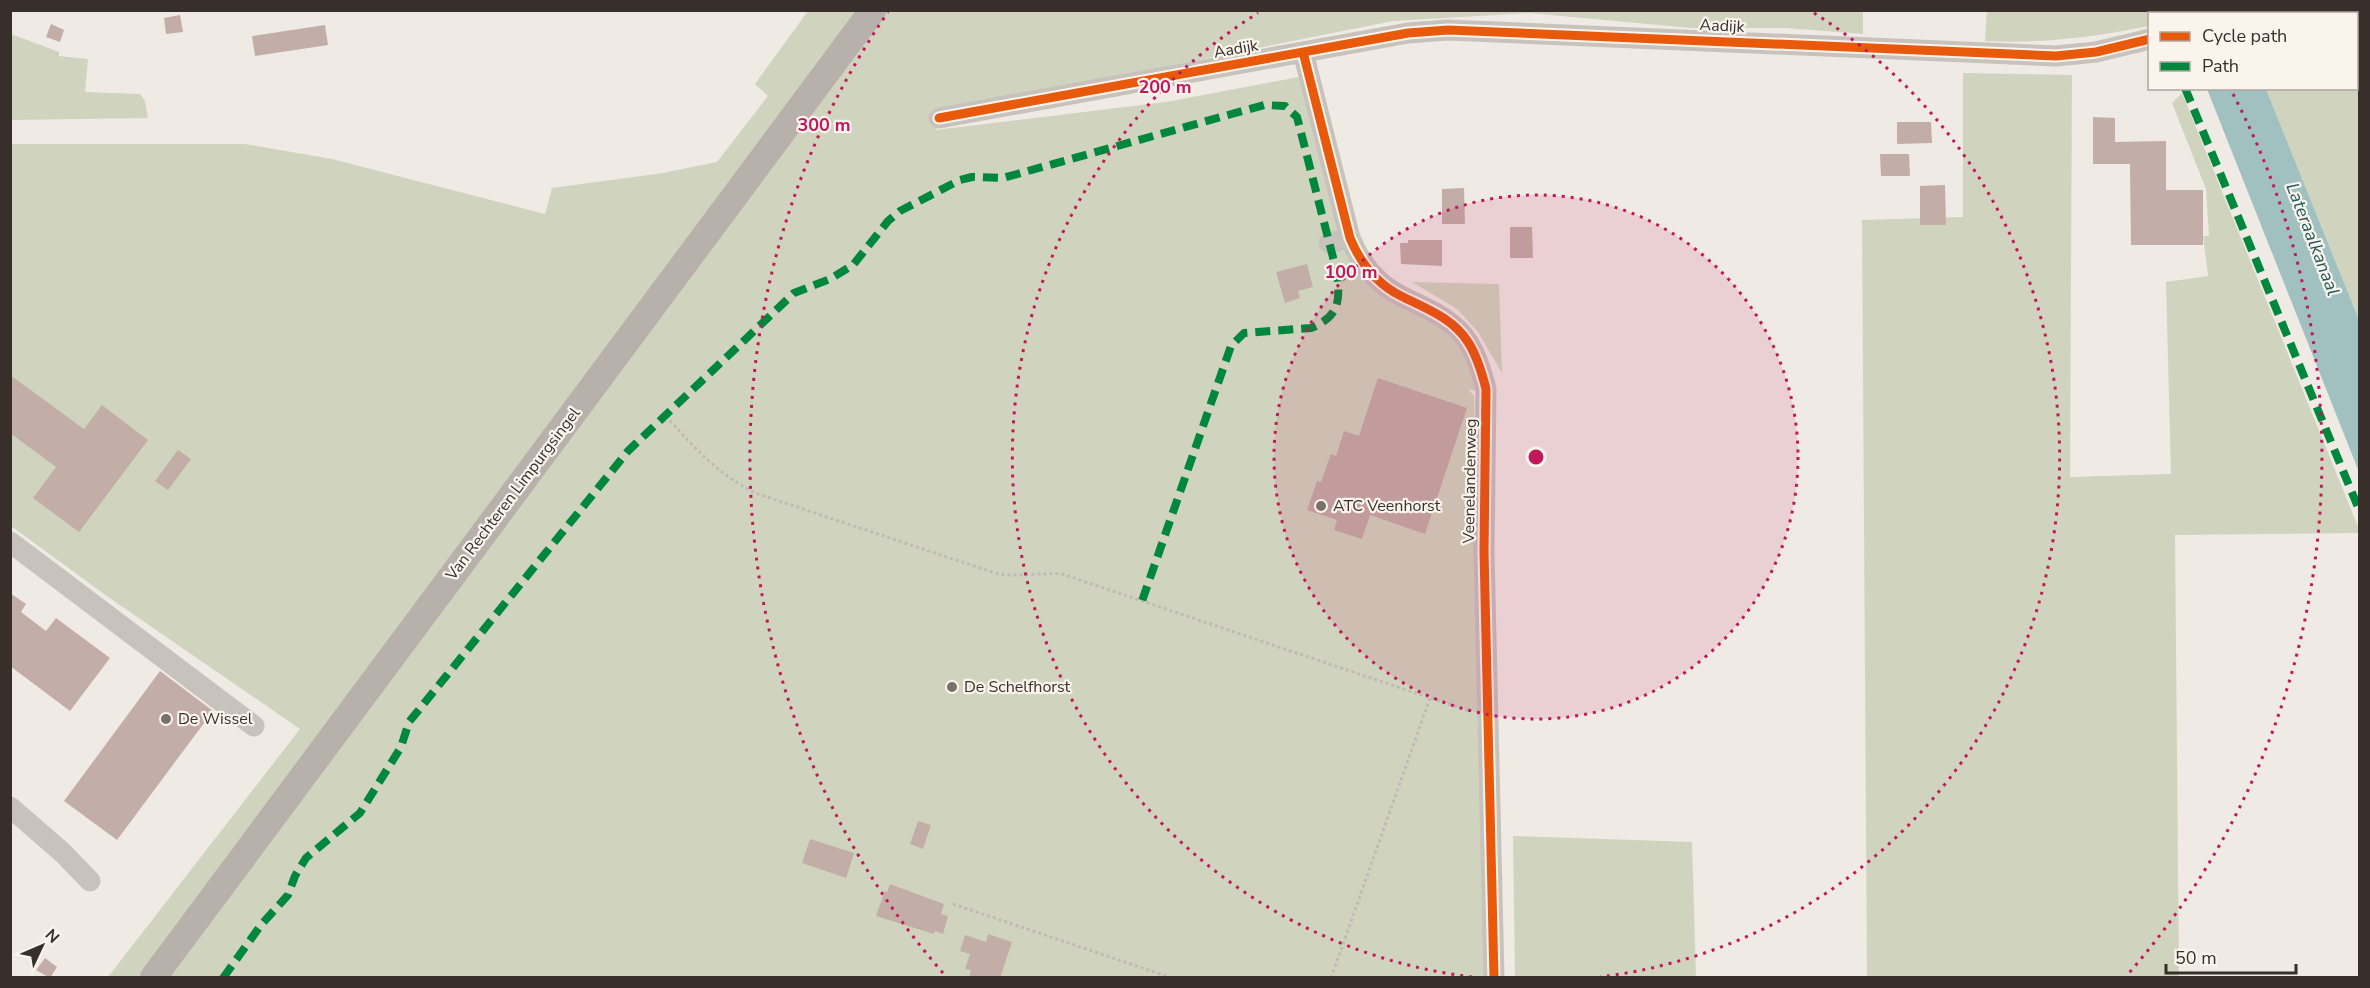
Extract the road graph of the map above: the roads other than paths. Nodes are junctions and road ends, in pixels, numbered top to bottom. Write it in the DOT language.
graph roads {
  1 [pos="873,10"];
  2 [pos="2148,39"];
  3 [pos="1303,52"];
  4 [pos="939,118"];
  5 [pos="1350,238"];
  6 [pos="1329,243"];
  7 [pos="10,542"];
  8 [pos="254,726"];
  9 [pos="10,807"];
  10 [pos="90,881"];
  11 [pos="153,978"];
  12 [pos="1494,978"];
  1 -- 11 [label="main road, Van Rechteren Limpurgsingel"];
  2 -- 3 [label="street, Aadijk"];
  3 -- 4 [label="street, Aadijk"];
  3 -- 5 [label="street, Veenelandenweg"];
  5 -- 6 [label="street"];
  5 -- 12 [label="street, Veenelandenweg"];
  7 -- 8 [label="street"];
  9 -- 10 [label="street"];
}
